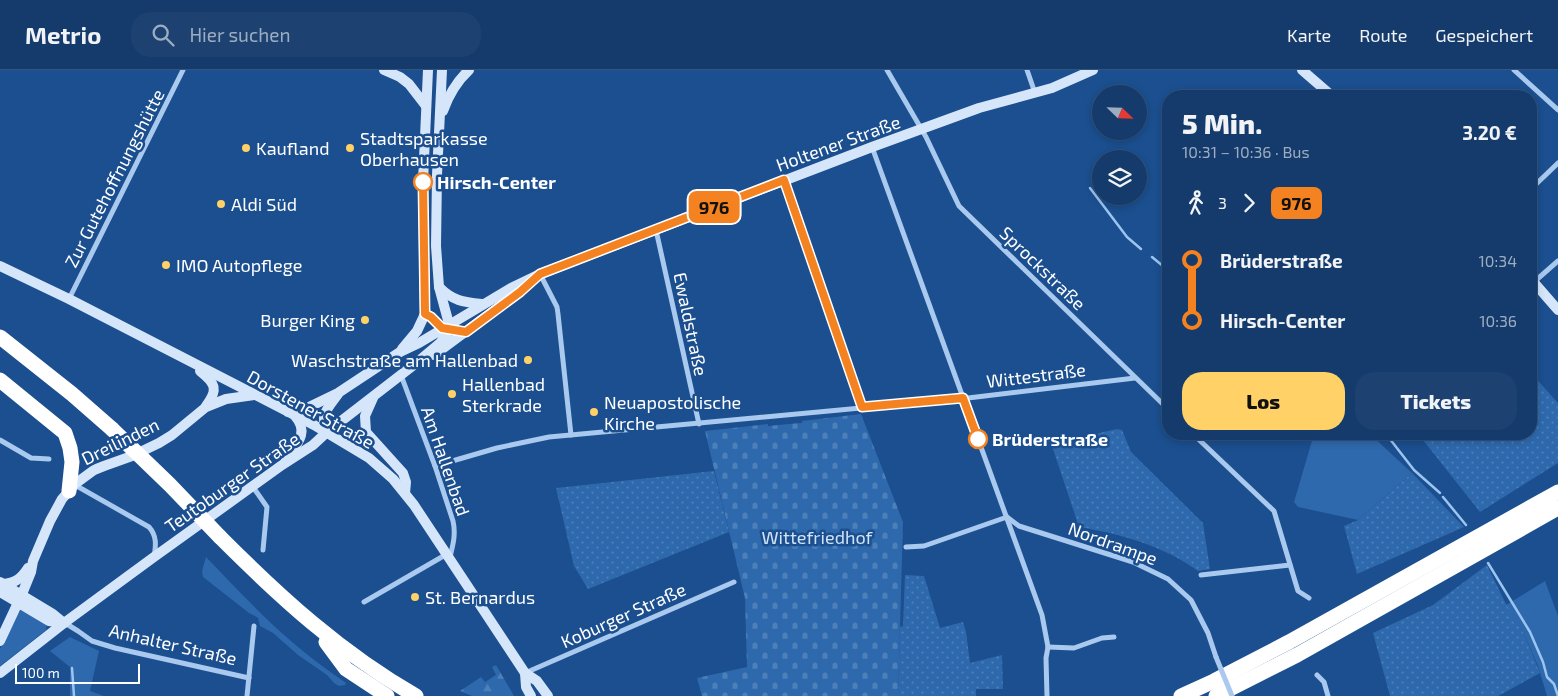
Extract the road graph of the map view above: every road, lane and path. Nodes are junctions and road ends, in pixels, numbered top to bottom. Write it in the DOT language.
graph roads {
  1 [pos="183,70"];
  2 [pos="384,70"];
  3 [pos="428,70"];
  4 [pos="442,70"];
  5 [pos="469,70"];
  6 [pos="887,70"];
  7 [pos="1027,70"];
  8 [pos="1093,70"];
  9 [pos="1302,70"];
  10 [pos="1514,70"];
  11 [pos="1325,90"];
  12 [pos="1536,90"];
  13 [pos="1537,91"];
  14 [pos="1035,94"];
  15 [pos="426,106"];
  16 [pos="1558,110"];
  17 [pos="440,119"];
  18 [pos="920,129"];
  19 [pos="872,147"];
  20 [pos="1558,163"];
  21 [pos="784,180"];
  22 [pos="1537,183"];
  23 [pos="656,230"];
  24 [pos="1558,261"];
  25 [pos="0,266"];
  26 [pos="540,274"];
  27 [pos="1537,277"];
  28 [pos="439,287"];
  29 [pos="1537,287"];
  30 [pos="69,299"];
  31 [pos="482,304"];
  32 [pos="1558,310"];
  33 [pos="425,314"];
  34 [pos="446,327"];
  35 [pos="466,332"];
  36 [pos="0,337"];
  37 [pos="400,352"];
  38 [pos="174,353"];
  39 [pos="415,364"];
  40 [pos="401,375"];
  41 [pos="1135,378"];
  42 [pos="0,380"];
  43 [pos="338,393"];
  44 [pos="254,395"];
  45 [pos="374,397"];
  46 [pos="963,398"];
  47 [pos="1162,403"];
  48 [pos="206,407"];
  49 [pos="862,407"];
  50 [pos="291,414"];
  51 [pos="699,424"];
  52 [pos="327,432"];
  53 [pos="571,435"];
  54 [pos="0,440"];
  55 [pos="1199,440"];
  56 [pos="49,459"];
  57 [pos="282,465"];
  58 [pos="435,466"];
  59 [pos="72,487"];
  60 [pos="253,487"];
  61 [pos="1558,492"];
  62 [pos="405,493"];
  63 [pos="1558,508"];
  64 [pos="1007,517"];
  65 [pos="906,547"];
  66 [pos="263,550"];
  67 [pos="449,556"];
  68 [pos="154,557"];
  69 [pos="33,562"];
  70 [pos="1290,565"];
  71 [pos="1202,574"];
  72 [pos="734,582"];
  73 [pos="1,586"];
  74 [pos="21,598"];
  75 [pos="1309,598"];
  76 [pos="364,602"];
  77 [pos="64,623"];
  78 [pos="254,626"];
  79 [pos="314,626"];
  80 [pos="1114,637"];
  81 [pos="0,641"];
  82 [pos="1048,647"];
  83 [pos="0,673"];
  84 [pos="525,673"];
  85 [pos="1317,675"];
  86 [pos="249,678"];
  87 [pos="247,696"];
  88 [pos="388,696"];
  89 [pos="416,696"];
  90 [pos="531,696"];
  91 [pos="548,696"];
  92 [pos="1047,696"];
  93 [pos="1181,696"];
  94 [pos="1216,696"];
  95 [pos="1232,696"];
  96 [pos="1328,696"];
  1 -- 30 [label="street, Zur Gutehoffnungshütte"];
  2 -- 15 [label="main road"];
  3 -- 15 [label="main road"];
  4 -- 17 [label="main road"];
  5 -- 17 [label="main road"];
  6 -- 18 [label="street, Sprockstraße"];
  7 -- 14 [label="street"];
  8 -- 14 [label="main road, Holtener Straße"];
  9 -- 11 [label="main road"];
  10 -- 12 [label="street"];
  13 -- 16 [label="street"];
  14 -- 18 [label="main road, Holtener Straße"];
  15 -- 33 [label="main road"];
  17 -- 28 [label="main road"];
  18 -- 19 [label="main road, Holtener Straße"];
  18 -- 41 [label="street, Sprockstraße"];
  19 -- 21 [label="main road, Holtener Straße"];
  19 -- 46 [label="street"];
  20 -- 22 [label="street"];
  21 -- 23 [label="main road, Holtener Straße"];
  21 -- 49 [label="street"];
  23 -- 26 [label="main road, Holtener Straße"];
  23 -- 51 [label="street, Ewaldstraße"];
  24 -- 27 [label="street"];
  25 -- 30 [label="main road, Dorstener Straße"];
  26 -- 31 [label="main road, Holtener Straße"];
  26 -- 35 [label="main road, Holtener Straße"];
  26 -- 53 [label="street"];
  28 -- 31 [label="main road"];
  28 -- 34 [label="main road"];
  29 -- 32 [label="main road"];
  30 -- 38 [label="main road, Dorstener Straße"];
  31 -- 34 [label="main road, Holtener Straße"];
  33 -- 34 [label="main road"];
  33 -- 37 [label="main road"];
  34 -- 35 [label="main road"];
  34 -- 37 [label="main road, Holtener Straße"];
  34 -- 39 [label="main road, Holtener Straße"];
  35 -- 39 [label="main road, Holtener Straße"];
  36 -- 79 [label="highway, bridge"];
  37 -- 43 [label="main road, Holtener Straße"];
  38 -- 44 [label="main road, Dorstener Straße"];
  38 -- 48 [label="main road"];
  39 -- 40 [label="main road, Holtener Straße"];
  40 -- 45 [label="main road, Holtener Straße"];
  40 -- 58 [label="street, Am Hallenbad"];
  41 -- 46 [label="street, Wittestraße"];
  41 -- 47 [label="street, Sprockstraße"];
  42 -- 59 [label="highway"];
  43 -- 50 [label="main road, Holtener Straße"];
  43 -- 52 [label="main road"];
  44 -- 48 [label="main road, Dreilinden"];
  44 -- 50 [label="main road, Dorstener Straße"];
  45 -- 52 [label="main road, Holtener Straße"];
  45 -- 62 [label="main road"];
  46 -- 49 [label="street, Wittestraße"];
  46 -- 64 [label="street"];
  48 -- 59 [label="main road, Dreilinden"];
  49 -- 51 [label="street, Wittestraße"];
  50 -- 52 [label="main road, Dorstener Straße"];
  50 -- 57 [label="main road"];
  51 -- 53 [label="street, Wittestraße"];
  52 -- 57 [label="main road, Teutoburger Straße"];
  52 -- 62 [label="main road, Dorstener Straße"];
  53 -- 58 [label="street, Wittestraße"];
  54 -- 56 [label="street"];
  55 -- 70 [label="street"];
  57 -- 60 [label="main road, Teutoburger Straße"];
  58 -- 67 [label="street, Am Hallenbad"];
  59 -- 68 [label="street, Teutoburger Straße"];
  59 -- 69 [label="main road, Dreilinden"];
  60 -- 66 [label="street"];
  60 -- 68 [label="main road, Teutoburger Straße"];
  61 -- 93 [label="highway"];
  62 -- 67 [label="main road, Dorstener Straße"];
  63 -- 94 [label="highway"];
  64 -- 65 [label="street"];
  64 -- 82 [label="street"];
  64 -- 95 [label="street, Nordrampe, bridge"];
  67 -- 76 [label="street"];
  67 -- 84 [label="main road, Dorstener Straße"];
  68 -- 77 [label="main road, Teutoburger Straße"];
  69 -- 73 [label="main road"];
  69 -- 74 [label="main road, Dreilinden"];
  70 -- 71 [label="street"];
  70 -- 75 [label="street"];
  72 -- 84 [label="street, Koburger Straße"];
  73 -- 74 [label="main road, Anhalter Straße"];
  74 -- 77 [label="main road, Anhalter Straße"];
  74 -- 81 [label="main road"];
  77 -- 83 [label="main road, Teutoburger Straße"];
  77 -- 86 [label="street, Anhalter Straße"];
  78 -- 86 [label="street"];
  79 -- 88 [label="highway"];
  79 -- 89 [label="highway"];
  80 -- 82 [label="street"];
  82 -- 92 [label="street"];
  84 -- 90 [label="main road, Dorstener Straße"];
  84 -- 91 [label="main road, Dorstener Straße"];
  85 -- 96 [label="street"];
  86 -- 87 [label="street"];
}
